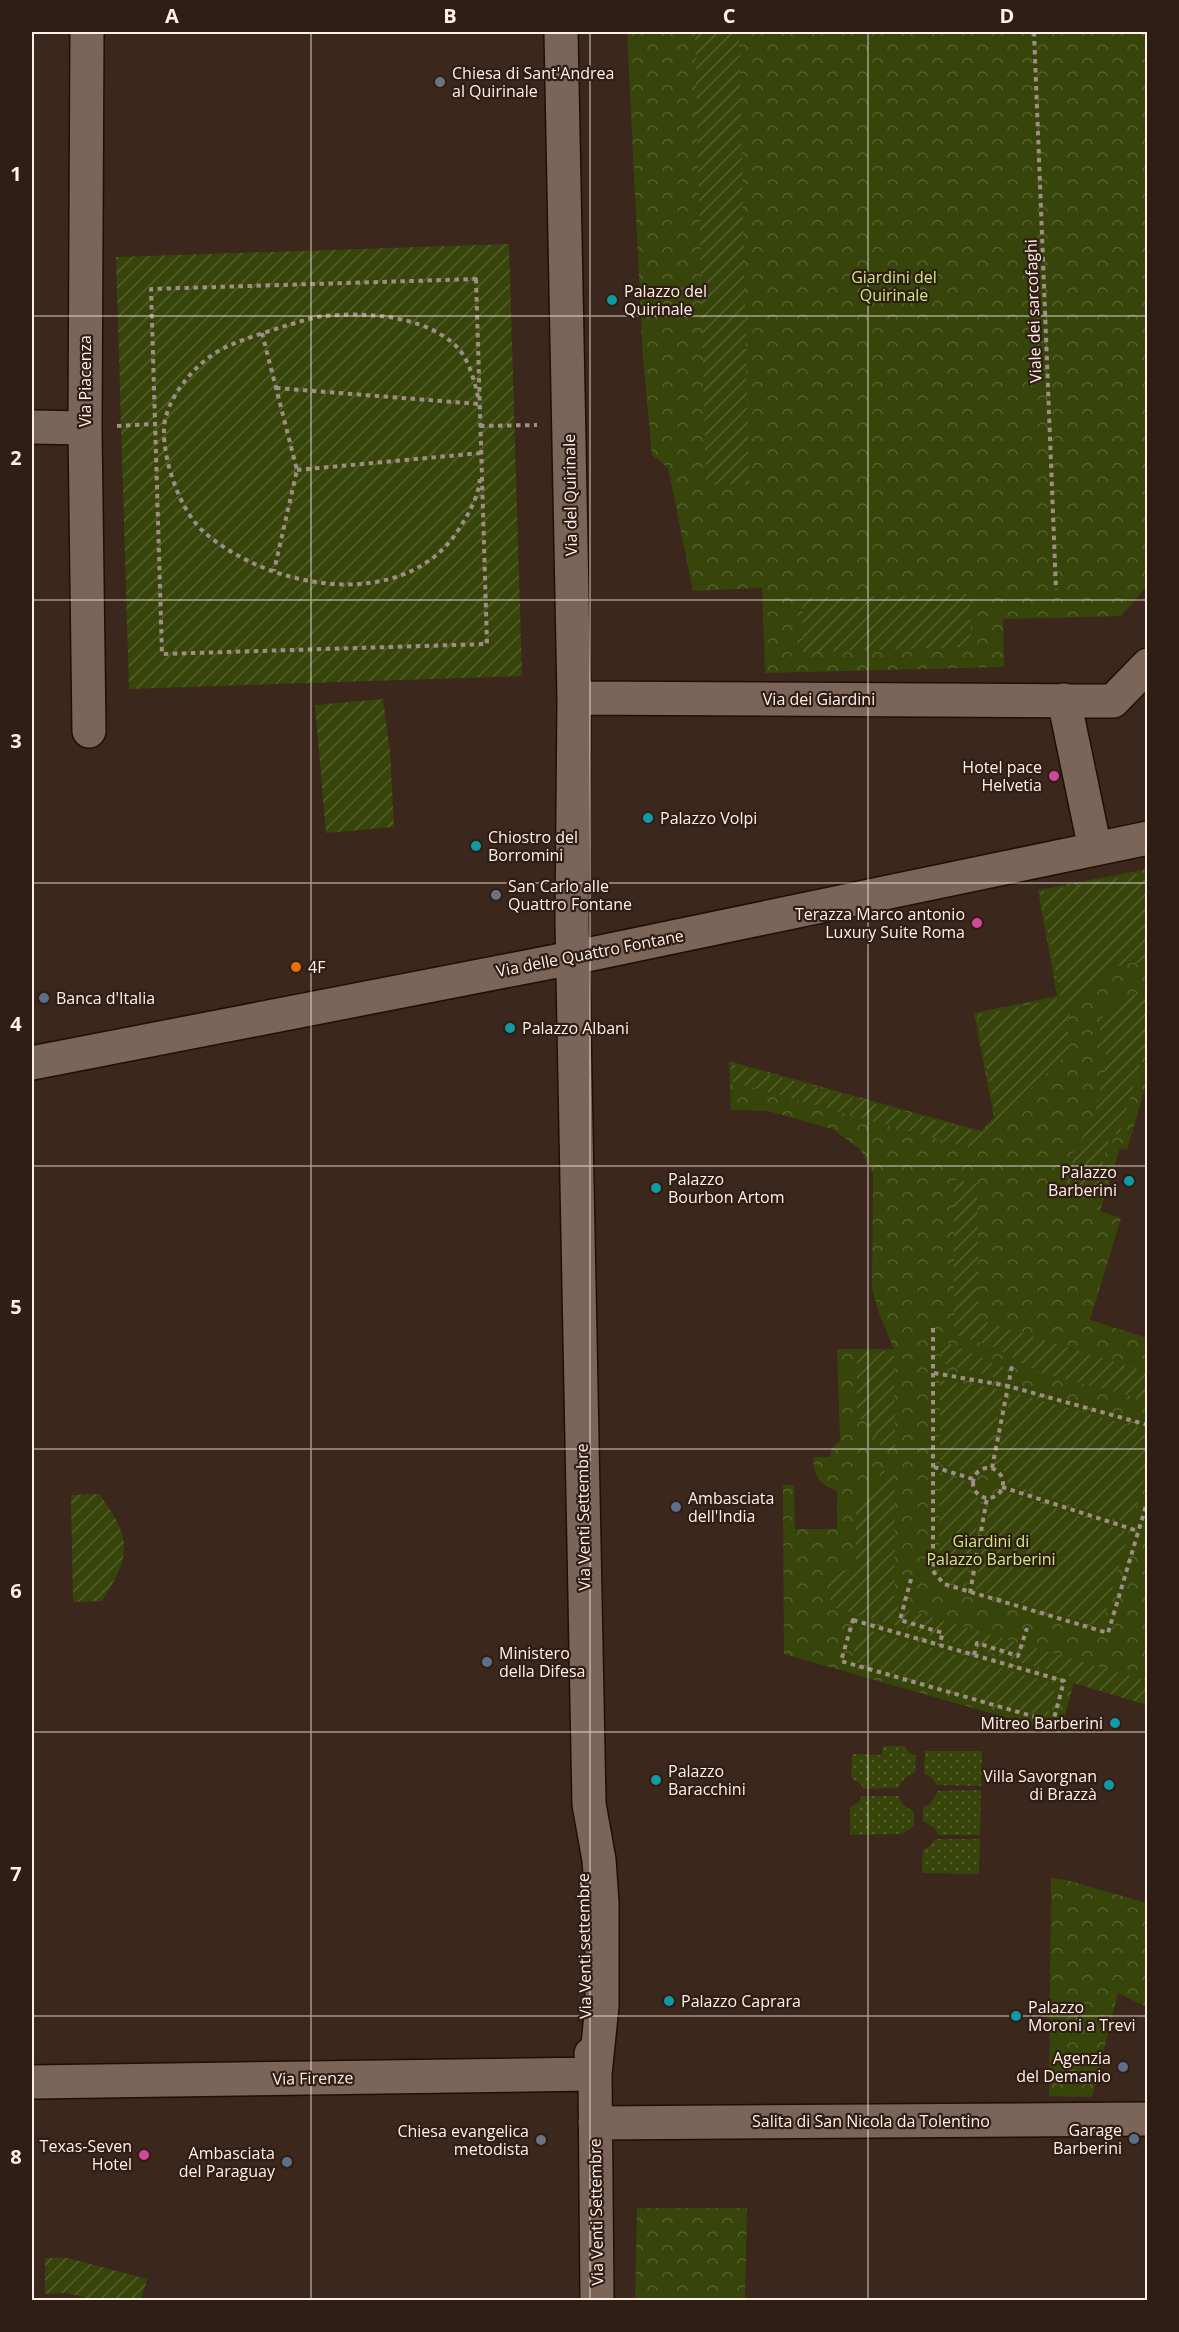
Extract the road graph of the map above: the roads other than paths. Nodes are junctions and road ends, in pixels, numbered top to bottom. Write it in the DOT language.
graph roads {
  1 [pos="87,32"];
  2 [pos="561,32"];
  3 [pos="32,427"];
  4 [pos="99,427"];
  5 [pos="1148,665"];
  6 [pos="574,698"];
  7 [pos="1064,700"];
  8 [pos="89,731"];
  9 [pos="1148,838"];
  10 [pos="1095,849"];
  11 [pos="572,958"];
  12 [pos="32,1063"];
  13 [pos="595,2074"];
  14 [pos="32,2082"];
  15 [pos="1148,2119"];
  16 [pos="595,2123"];
  17 [pos="597,2301"];
  1 -- 4 [label="street, Via Piacenza"];
  2 -- 6 [label="street, Via del Quirinale"];
  3 -- 4 [label="street"];
  4 -- 8 [label="street, Via Piacenza"];
  5 -- 7 [label="street, Via dei Giardini"];
  6 -- 7 [label="street, Via dei Giardini"];
  6 -- 11 [label="street, Via del Quirinale"];
  7 -- 10 [label="street"];
  9 -- 10 [label="street, Via delle Quattro Fontane"];
  10 -- 11 [label="street, Via delle Quattro Fontane"];
  11 -- 12 [label="street, Via delle Quattro Fontane"];
  11 -- 13 [label="street, Via Venti Settembre"];
  13 -- 14 [label="street, Via Firenze"];
  13 -- 16 [label="street, Via Venti settembre"];
  15 -- 16 [label="street, Salita di San Nicola da Tolentino"];
  16 -- 17 [label="street, Via Venti Settembre"];
}
